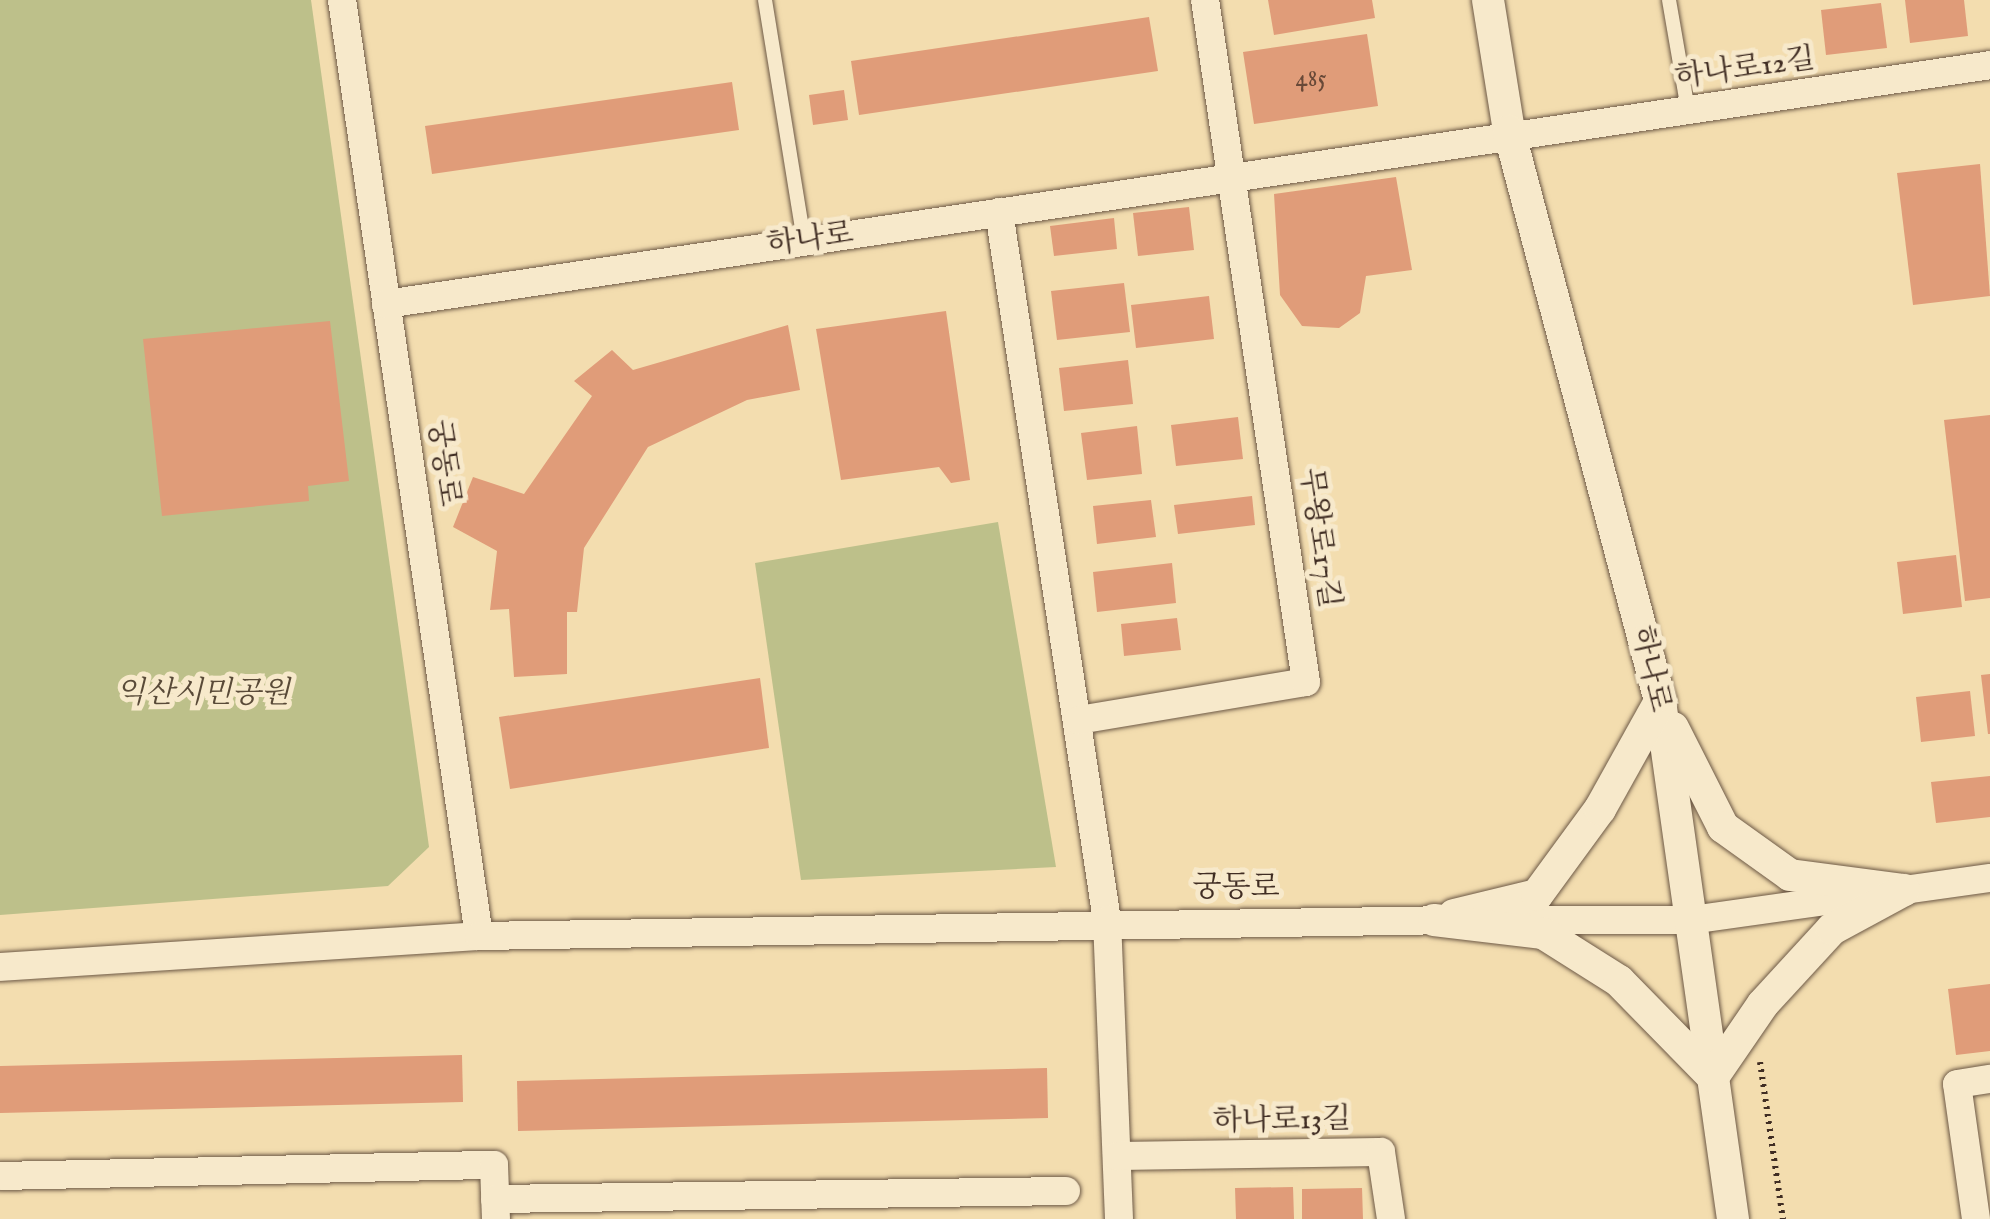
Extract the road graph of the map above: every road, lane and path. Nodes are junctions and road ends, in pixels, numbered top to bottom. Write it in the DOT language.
graph roads {
  1 [pos="342,0"];
  2 [pos="766,0"];
  3 [pos="1205,0"];
  4 [pos="1488,0"];
  5 [pos="1669,0"];
  6 [pos="1990,65"];
  7 [pos="1688,110"];
  8 [pos="1508,131"];
  9 [pos="1234,176"];
  10 [pos="999,212"];
  11 [pos="804,241"];
  12 [pos="386,304"];
  13 [pos="1660,701"];
  14 [pos="1079,720"];
  15 [pos="1990,878"];
  16 [pos="1904,890"];
  17 [pos="1107,920"];
  18 [pos="1434,920"];
  19 [pos="1692,920"];
  20 [pos="479,936"];
  21 [pos="0,968"];
  22 [pos="1754,1018"];
  23 [pos="1713,1078"];
  24 [pos="1990,1078"];
  25 [pos="1116,1156"];
  26 [pos="0,1176"];
  27 [pos="1066,1191"];
  28 [pos="496,1209"];
  29 [pos="1119,1219"];
  30 [pos="1392,1219"];
  31 [pos="1733,1219"];
  32 [pos="1784,1219"];
  33 [pos="1976,1219"];
  1 -- 12 [label="street, 궁동로"];
  2 -- 11 [label="lane"];
  3 -- 9 [label="street"];
  4 -- 8 [label="street, 하나로"];
  5 -- 7 [label="lane"];
  6 -- 7 [label="street, 하나로12길"];
  7 -- 8 [label="street, 하나로12길"];
  8 -- 9 [label="street, 하나로"];
  8 -- 13 [label="street, 하나로"];
  9 -- 10 [label="street, 하나로"];
  9 -- 14 [label="street, 무왕로17길"];
  10 -- 11 [label="street, 하나로"];
  10 -- 14 [label="street"];
  11 -- 12 [label="street, 하나로"];
  12 -- 20 [label="street, 궁동로"];
  13 -- 16 [label="street"];
  13 -- 18 [label="street"];
  13 -- 19 [label="street, 하나로"];
  14 -- 17 [label="street"];
  15 -- 16 [label="street, 궁동로"];
  16 -- 19 [label="street, 궁동로"];
  16 -- 22 [label="street"];
  17 -- 18 [label="street, 궁동로"];
  17 -- 20 [label="street, 궁동로"];
  17 -- 25 [label="street"];
  18 -- 19 [label="street, 궁동로"];
  18 -- 23 [label="street"];
  19 -- 23 [label="street, 하나로"];
  20 -- 21 [label="street, 궁동로"];
  22 -- 23 [label="street"];
  22 -- 32 [label="path"];
  23 -- 31 [label="street, 하나로"];
  24 -- 33 [label="street"];
  25 -- 29 [label="street"];
  25 -- 30 [label="street, 하나로13길"];
  26 -- 28 [label="street"];
  27 -- 28 [label="street"];
}
